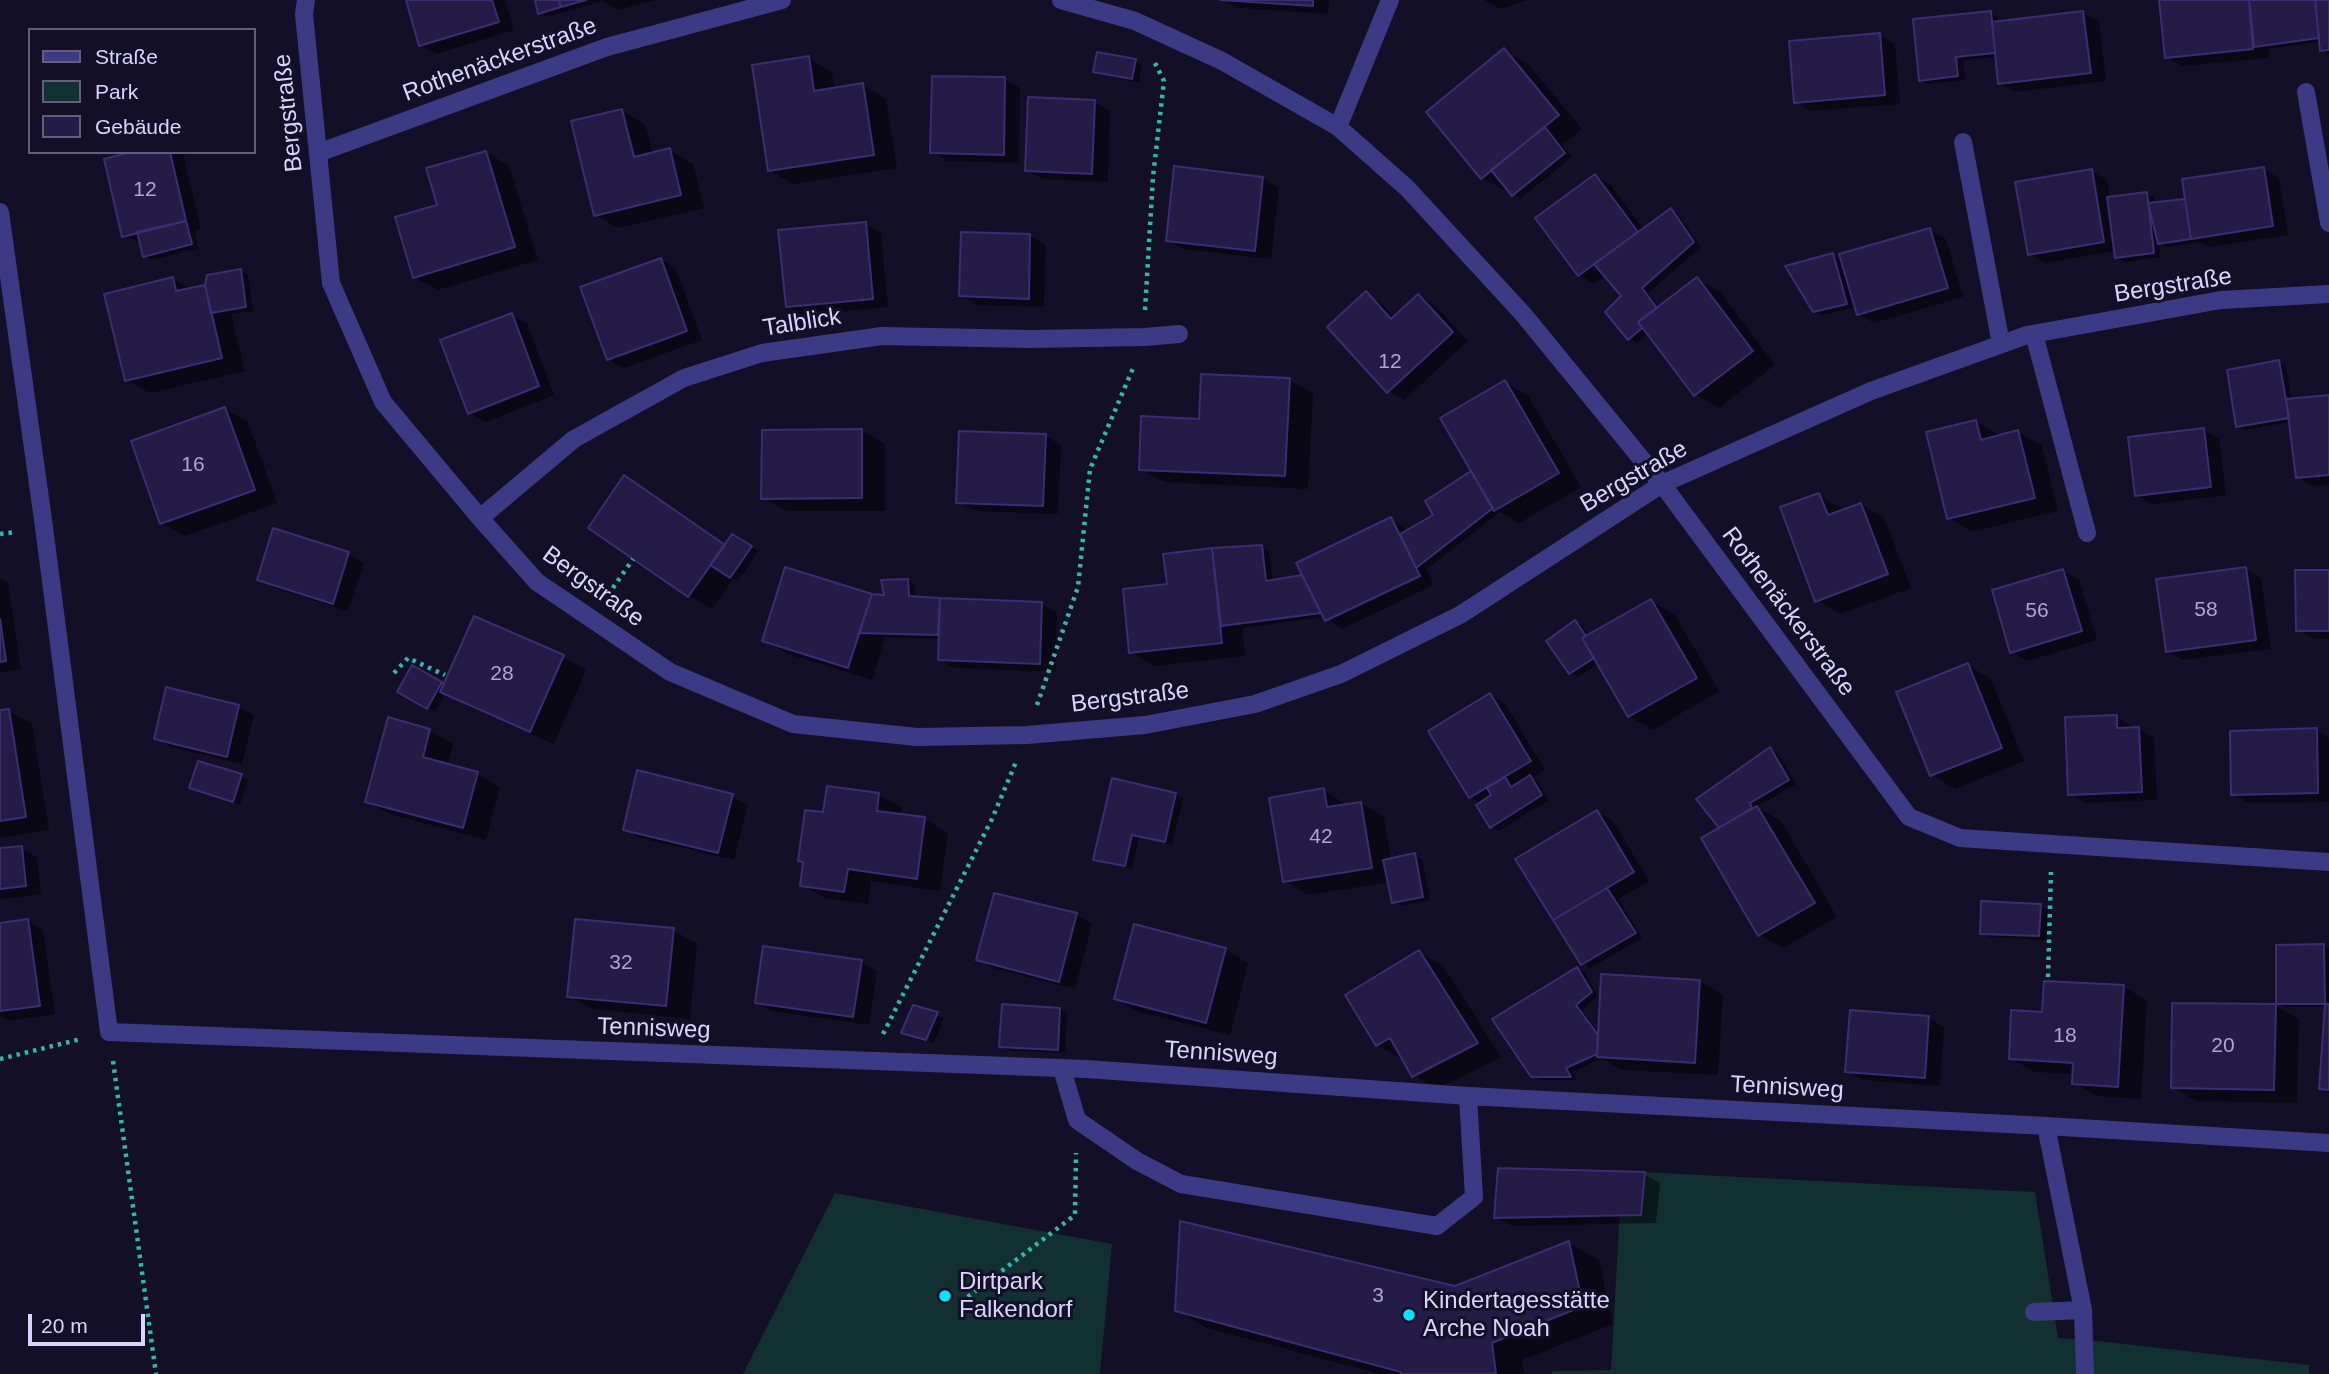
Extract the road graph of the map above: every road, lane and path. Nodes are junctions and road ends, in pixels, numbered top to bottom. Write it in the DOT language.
graph roads {
  1 [pos="306,0"];
  2 [pos="782,0"];
  3 [pos="1060,0"];
  4 [pos="1390,0"];
  5 [pos="1164,81"];
  6 [pos="2306,92"];
  7 [pos="1338,127"];
  8 [pos="1963,142"];
  9 [pos="318,153"];
  10 [pos="0,212"];
  11 [pos="2329,223"];
  12 [pos="2329,294"];
  13 [pos="1179,334"];
  14 [pos="2034,334"];
  15 [pos="1145,337"];
  16 [pos="2001,344"];
  17 [pos="1662,484"];
  18 [pos="480,518"];
  19 [pos="2087,533"];
  20 [pos="633,559"];
  21 [pos="591,619"];
  22 [pos="394,673"];
  23 [pos="445,675"];
  24 [pos="2052,843"];
  25 [pos="2329,862"];
  26 [pos="2048,977"];
  27 [pos="109,1032"];
  28 [pos="0,1059"];
  29 [pos="1062,1069"];
  30 [pos="1468,1096"];
  31 [pos="1077,1120"];
  32 [pos="2046,1126"];
  33 [pos="2329,1143"];
  34 [pos="961,1302"];
  35 [pos="2083,1311"];
  36 [pos="2034,1312"];
  37 [pos="156,1374"];
  38 [pos="2085,1374"];
  1 -- 9 [label="street, Bergstraße"];
  2 -- 9 [label="street, Rothenäckerstraße"];
  3 -- 7 [label="street, Rothenäckerstraße"];
  4 -- 7 [label="street"];
  5 -- 15 [label="path"];
  6 -- 11 [label="street"];
  7 -- 17 [label="street, Rothenäckerstraße"];
  8 -- 16 [label="street"];
  9 -- 18 [label="street, Bergstraße"];
  10 -- 27 [label="street"];
  12 -- 14 [label="street, Bergstraße"];
  13 -- 15 [label="street, Talblick"];
  14 -- 16 [label="street, Bergstraße"];
  14 -- 19 [label="street"];
  15 -- 18 [label="street, Talblick"];
  16 -- 17 [label="street, Bergstraße"];
  17 -- 21 [label="street, Bergstraße"];
  17 -- 24 [label="street, Rothenäckerstraße"];
  18 -- 21 [label="street, Bergstraße"];
  20 -- 21 [label="path"];
  22 -- 23 [label="path"];
  24 -- 25 [label="street, Rothenäckerstraße"];
  24 -- 26 [label="path"];
  27 -- 28 [label="path"];
  27 -- 29 [label="street, Tennisweg"];
  27 -- 37 [label="path"];
  29 -- 30 [label="street, Tennisweg"];
  29 -- 31 [label="street"];
  30 -- 31 [label="street"];
  30 -- 32 [label="street, Tennisweg"];
  31 -- 34 [label="path"];
  32 -- 33 [label="street, Tennisweg"];
  32 -- 35 [label="street"];
  35 -- 36 [label="street"];
  35 -- 38 [label="street"];
}
